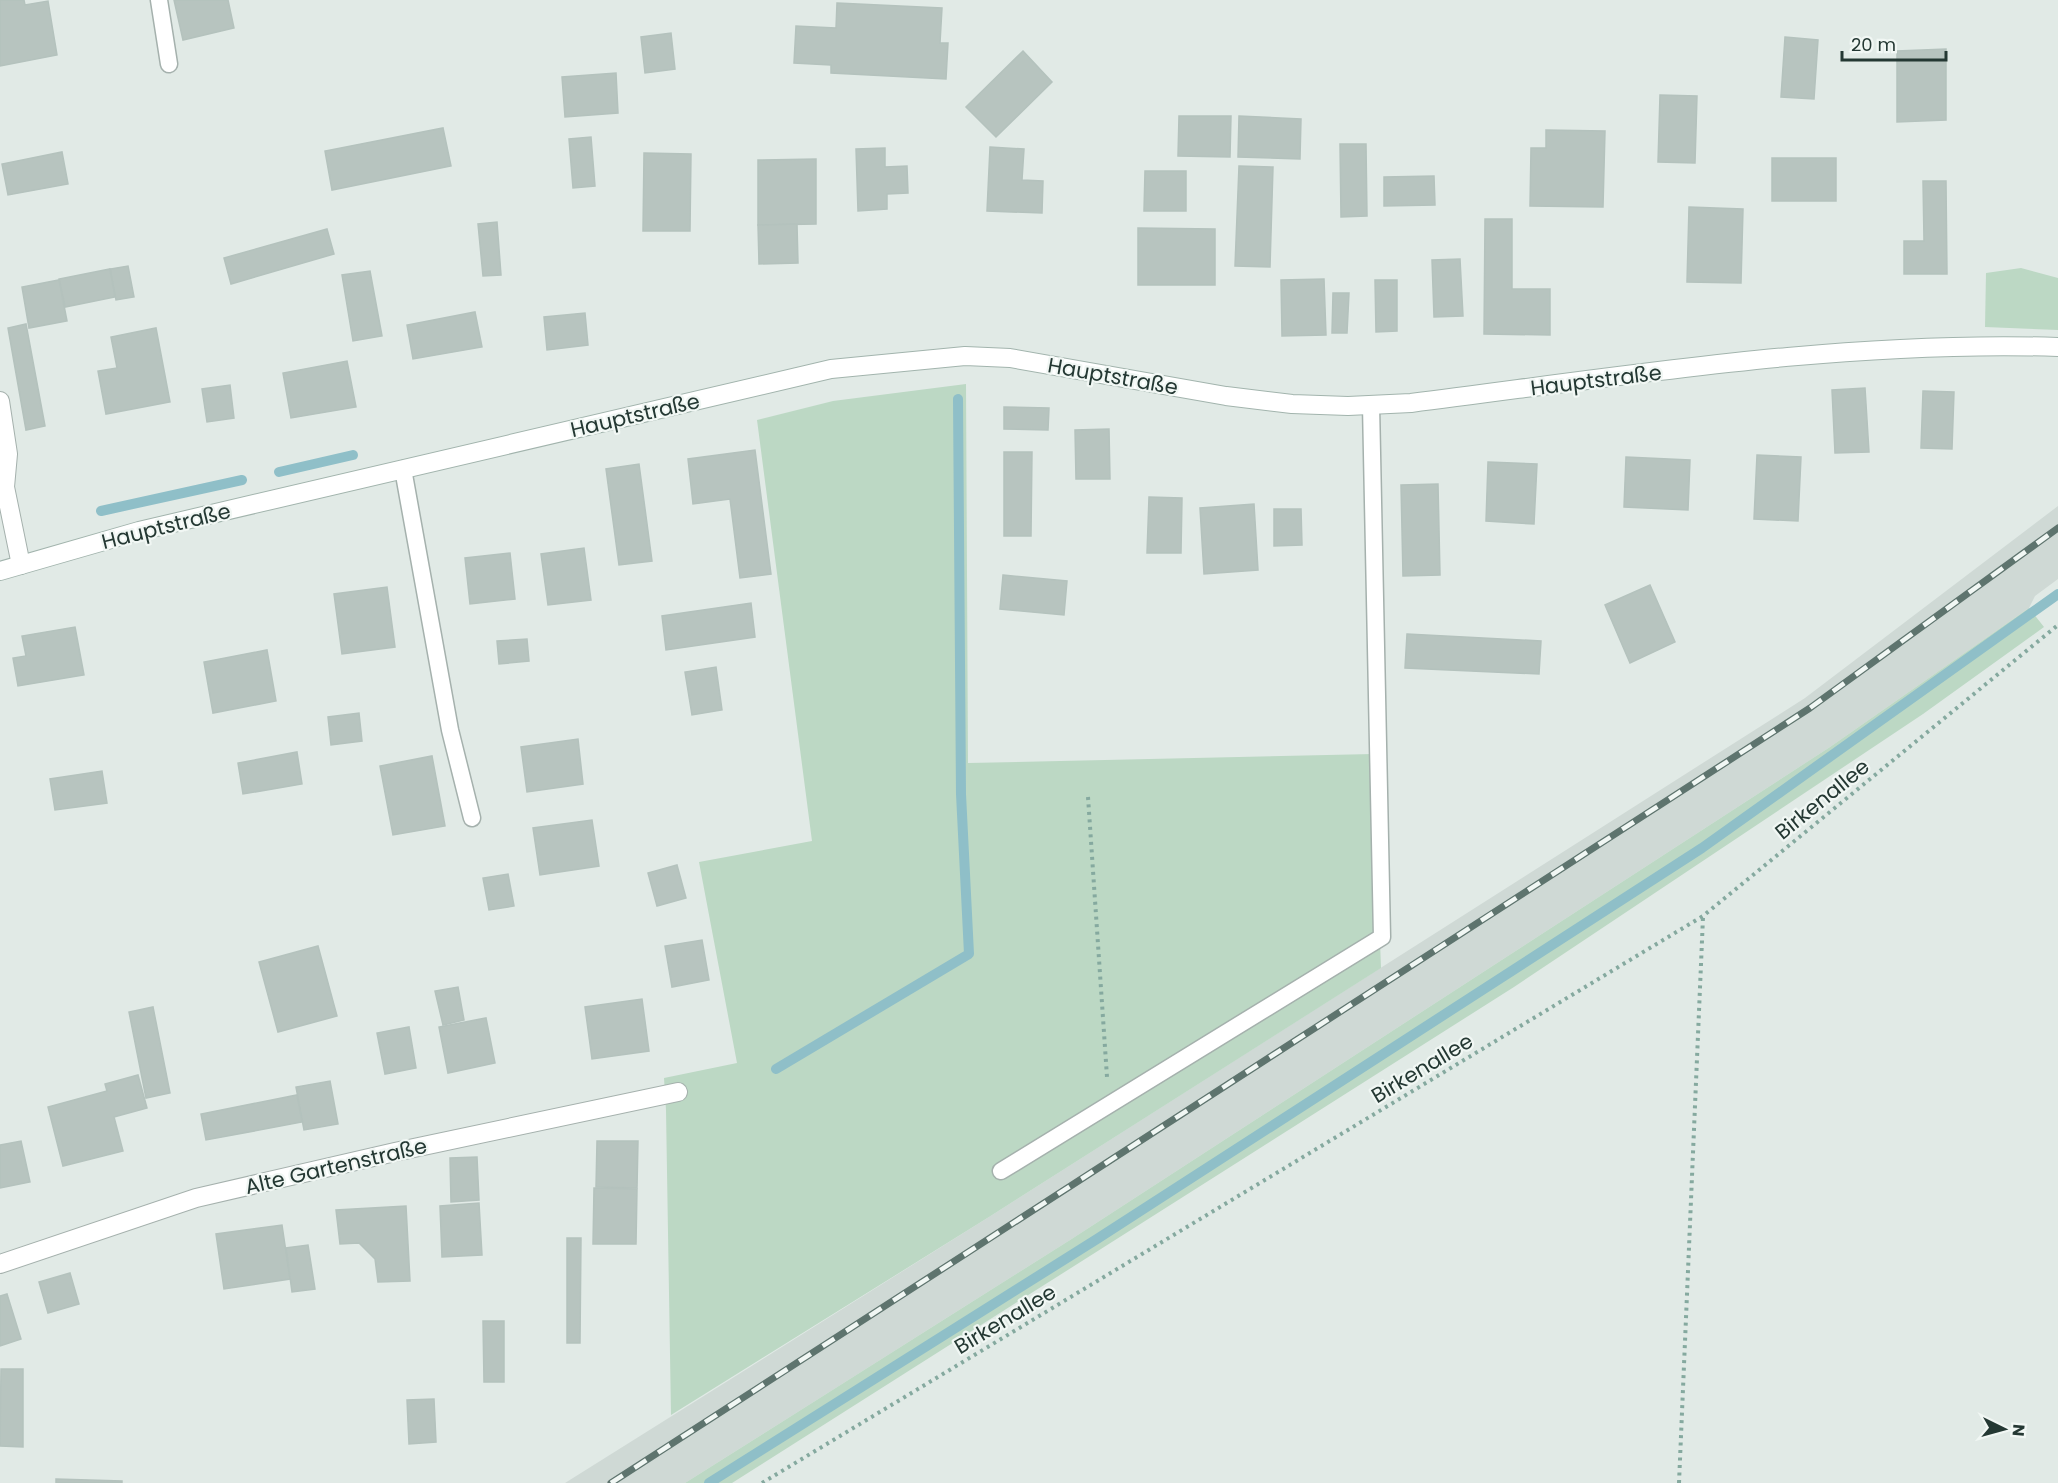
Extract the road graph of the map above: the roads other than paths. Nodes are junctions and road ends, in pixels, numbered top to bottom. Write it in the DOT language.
graph roads {
  1 [pos="159,0"];
  2 [pos="169,64"];
  3 [pos="2058,347"];
  4 [pos="0,401"];
  5 [pos="1371,405"];
  6 [pos="403,469"];
  7 [pos="21,565"];
  8 [pos="0,572"];
  9 [pos="472,818"];
  10 [pos="678,1092"];
  11 [pos="1001,1171"];
  12 [pos="0,1264"];
  1 -- 2 [label="lane"];
  3 -- 5 [label="street, Hauptstraße"];
  4 -- 7 [label="street"];
  5 -- 6 [label="street, Hauptstraße"];
  5 -- 11 [label="lane"];
  6 -- 7 [label="street, Hauptstraße"];
  6 -- 9 [label="lane"];
  7 -- 8 [label="street, Hauptstraße"];
  10 -- 12 [label="street, Alte Gartenstraße"];
}
